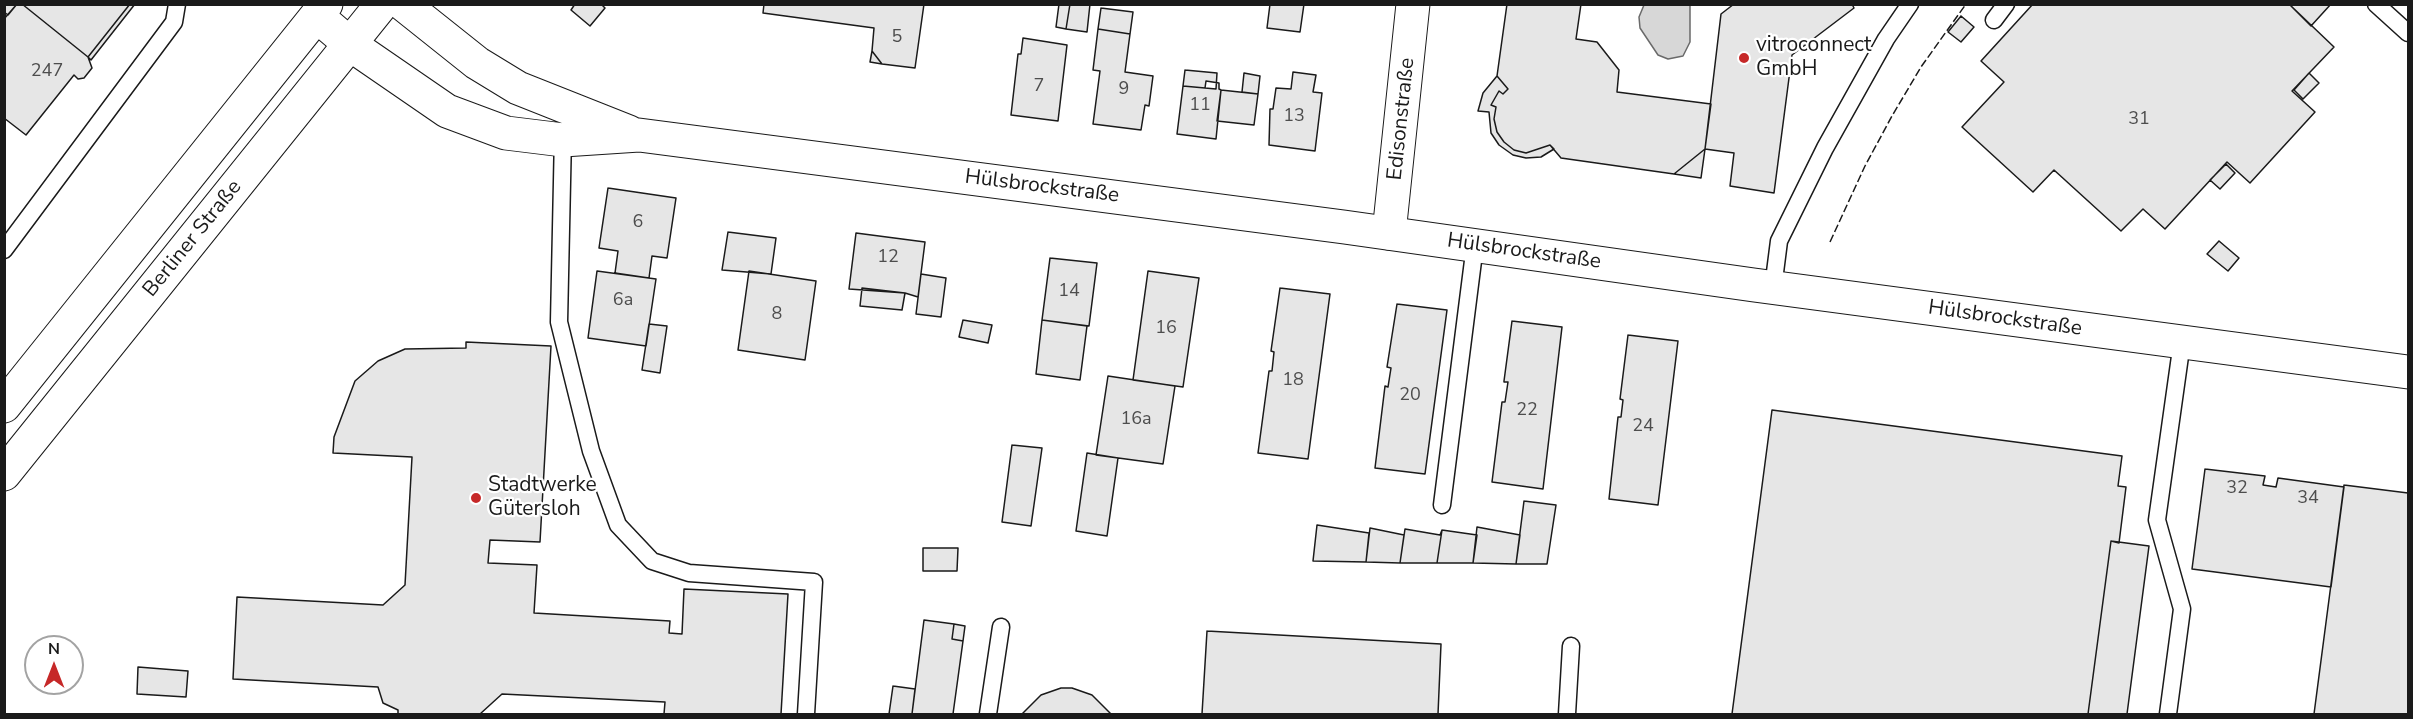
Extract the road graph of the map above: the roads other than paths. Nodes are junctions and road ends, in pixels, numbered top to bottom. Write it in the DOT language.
graph roads {
  1 [pos="177,4"];
  2 [pos="382,4"];
  3 [pos="403,4"];
  4 [pos="1413,4"];
  5 [pos="2006,4"];
  6 [pos="2376,4"];
  7 [pos="1906,6"];
  8 [pos="315,8"];
  9 [pos="1994,20"];
  10 [pos="2409,33"];
  11 [pos="351,45"];
  12 [pos="564,107"];
  13 [pos="639,135"];
  14 [pos="563,140"];
  15 [pos="1389,233"];
  16 [pos="1475,245"];
  17 [pos="4,250"];
  18 [pos="1773,288"];
  19 [pos="2182,342"];
  20 [pos="2409,372"];
  21 [pos="4,406"];
  22 [pos="4,474"];
  23 [pos="1442,505"];
  24 [pos="1001,627"];
  25 [pos="1571,646"];
  26 [pos="806,714"];
  27 [pos="988,714"];
  28 [pos="1567,714"];
  29 [pos="2168,714"];
  1 -- 17 [label="lane"];
  2 -- 11 [label="street, Berliner Straße"];
  3 -- 12 [label="street, Hülsbrockstraße"];
  4 -- 15 [label="street, Edisonstraße"];
  5 -- 9 [label="lane"];
  6 -- 10 [label="lane"];
  7 -- 18 [label="lane"];
  8 -- 11 [label="street, Hülsbrockstraße"];
  8 -- 21 [label="street, Berliner Straße"];
  11 -- 14 [label="street, Hülsbrockstraße"];
  11 -- 22 [label="street, Berliner Straße"];
  12 -- 13 [label="street, Hülsbrockstraße"];
  12 -- 14 [label="lane"];
  13 -- 14 [label="street, Hülsbrockstraße"];
  13 -- 15 [label="street, Hülsbrockstraße"];
  14 -- 26 [label="lane"];
  15 -- 16 [label="street, Hülsbrockstraße"];
  16 -- 18 [label="street, Hülsbrockstraße"];
  16 -- 23 [label="lane"];
  18 -- 19 [label="street, Hülsbrockstraße"];
  19 -- 20 [label="street, Hülsbrockstraße"];
  19 -- 29 [label="lane"];
  24 -- 27 [label="lane"];
  25 -- 28 [label="lane"];
}
